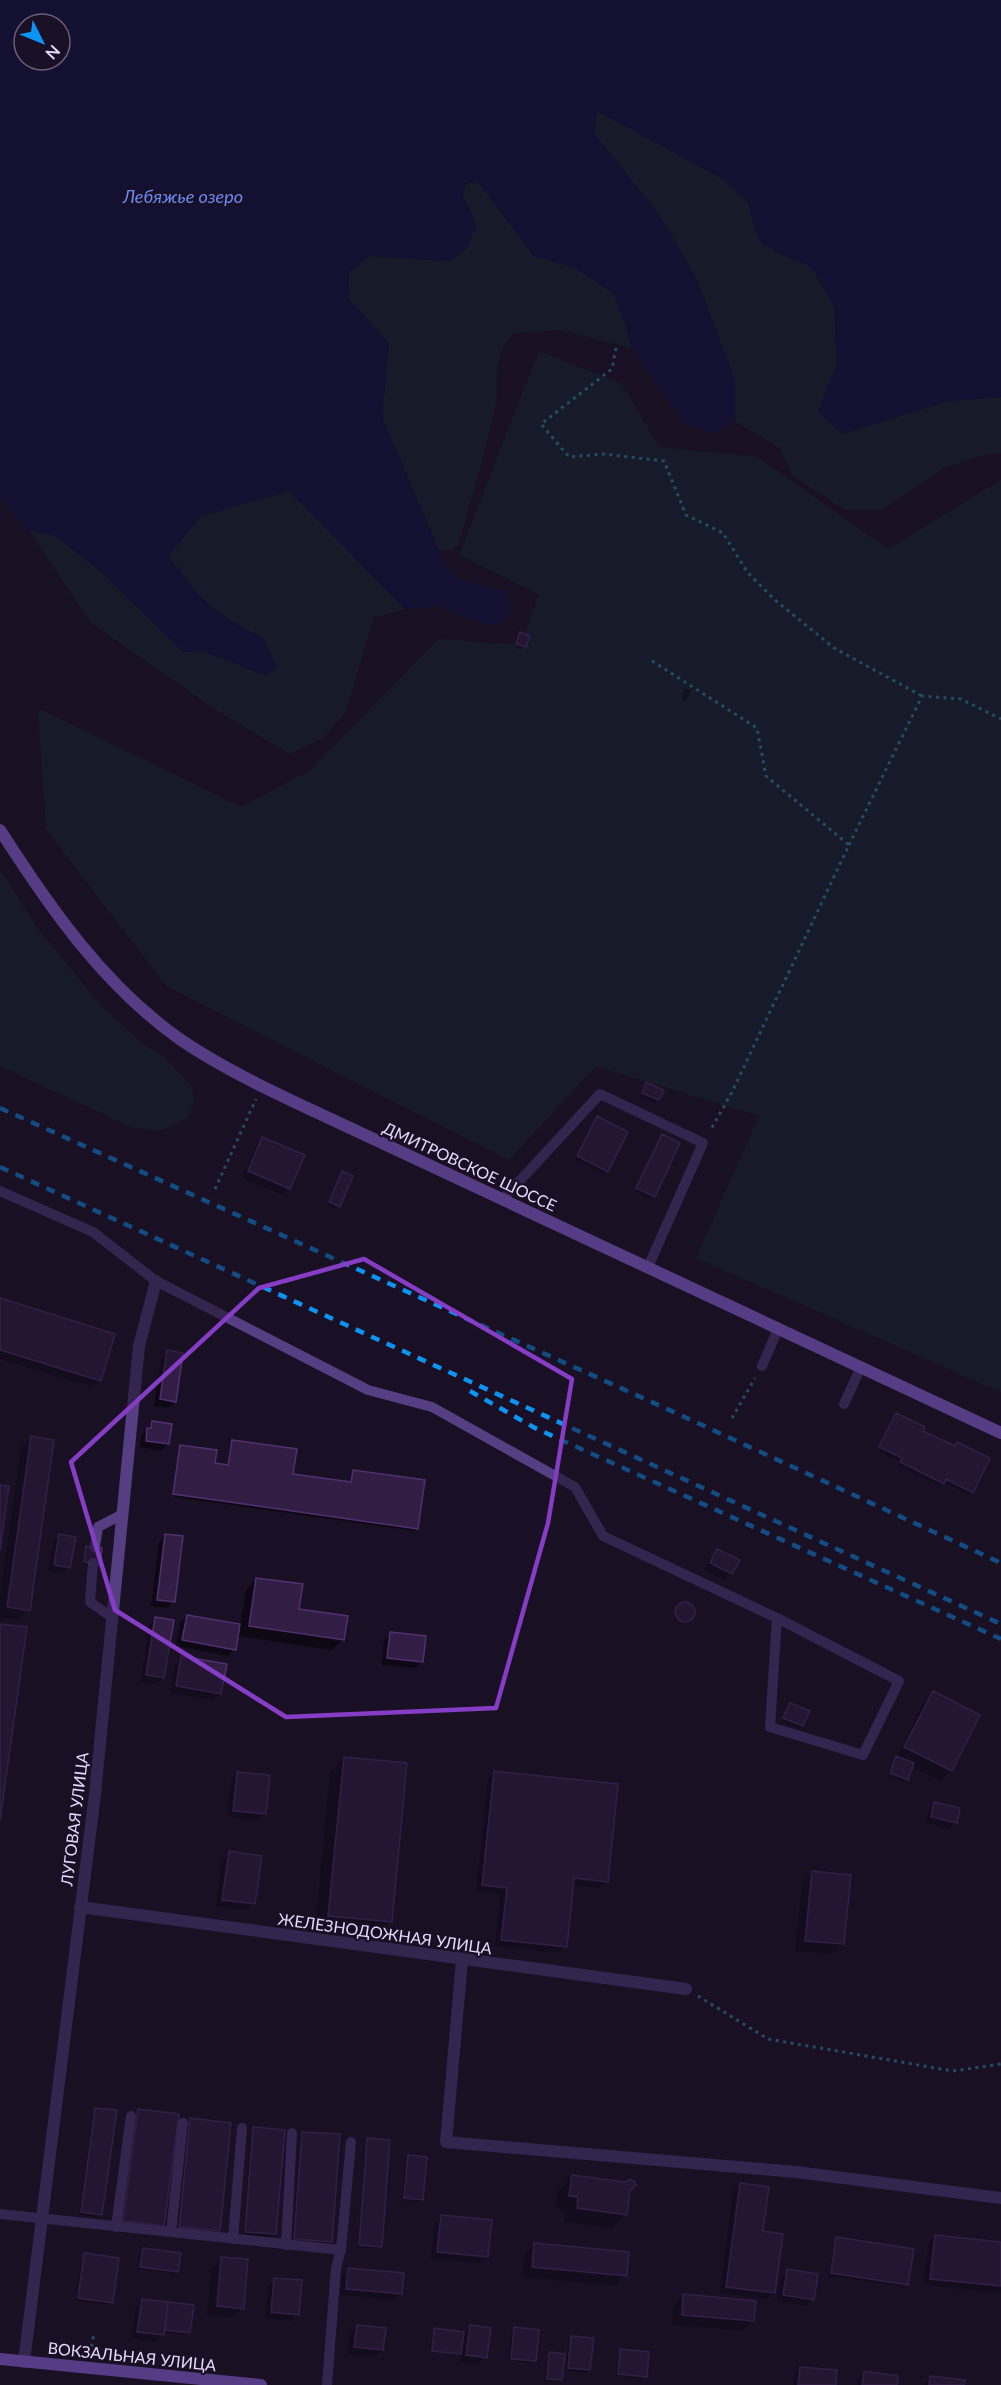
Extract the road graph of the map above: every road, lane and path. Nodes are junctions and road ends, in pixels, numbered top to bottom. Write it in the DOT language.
graph roads {
  1 [pos="616,348"];
  2 [pos="652,662"];
  3 [pos="922,696"];
  4 [pos="1001,719"];
  5 [pos="0,830"];
  6 [pos="849,845"];
  7 [pos="262,1086"];
  8 [pos="703,1143"];
  9 [pos="215,1189"];
  10 [pos="0,1191"];
  11 [pos="502,1200"];
  12 [pos="648,1267"];
  13 [pos="156,1281"];
  14 [pos="778,1329"];
  15 [pos="762,1366"];
  16 [pos="861,1367"];
  17 [pos="844,1404"];
  18 [pos="732,1418"];
  19 [pos="1001,1433"];
  20 [pos="123,1514"];
  21 [pos="95,1547"];
  22 [pos="93,1563"];
  23 [pos="110,1616"];
  24 [pos="777,1618"];
  25 [pos="80,1907"];
  26 [pos="462,1960"];
  27 [pos="686,1989"];
  28 [pos="1001,2064"];
  29 [pos="131,2116"];
  30 [pos="183,2123"];
  31 [pos="242,2128"];
  32 [pos="292,2133"];
  33 [pos="351,2142"];
  34 [pos="1001,2198"];
  35 [pos="0,2214"];
  36 [pos="40,2218"];
  37 [pos="116,2227"];
  38 [pos="171,2232"];
  39 [pos="233,2239"];
  40 [pos="286,2245"];
  41 [pos="341,2250"];
  42 [pos="94,2334"];
  43 [pos="0,2359"];
  44 [pos="24,2362"];
  45 [pos="87,2368"];
  46 [pos="261,2385"];
  47 [pos="327,2385"];
  1 -- 3 [label="path"];
  2 -- 6 [label="path"];
  3 -- 4 [label="path"];
  3 -- 6 [label="path"];
  5 -- 7 [label="main road, ДМИТРОВСКОЕ ШОССЕ"];
  6 -- 8 [label="path"];
  7 -- 9 [label="path"];
  7 -- 11 [label="main road, ДМИТРОВСКОЕ ШОССЕ"];
  8 -- 11 [label="lane"];
  8 -- 12 [label="lane"];
  10 -- 13 [label="lane"];
  11 -- 12 [label="main road, ДМИТРОВСКОЕ ШОССЕ"];
  12 -- 14 [label="main road, ДМИТРОВСКОЕ ШОССЕ"];
  13 -- 20 [label="street, ЛУГОВАЯ УЛИЦА"];
  13 -- 24 [label="lane"];
  14 -- 15 [label="lane"];
  14 -- 16 [label="main road, ДМИТРОВСКОЕ ШОССЕ"];
  15 -- 18 [label="path"];
  16 -- 17 [label="lane"];
  16 -- 19 [label="main road, ДМИТРОВСКОЕ ШОССЕ"];
  20 -- 21 [label="lane"];
  20 -- 23 [label="street, ЛУГОВАЯ УЛИЦА"];
  22 -- 23 [label="lane"];
  23 -- 25 [label="street, ЛУГОВАЯ УЛИЦА"];
  24 -- 24 [label="lane"];
  25 -- 26 [label="street, ЖЕЛЕЗНОДОЖНАЯ УЛИЦА"];
  25 -- 36 [label="street, ЛУГОВАЯ УЛИЦА"];
  26 -- 27 [label="street, ЖЕЛЕЗНОДОЖНАЯ УЛИЦА"];
  26 -- 34 [label="street"];
  27 -- 28 [label="path"];
  29 -- 37 [label="lane"];
  30 -- 38 [label="lane"];
  31 -- 39 [label="lane"];
  32 -- 40 [label="lane"];
  33 -- 41 [label="lane"];
  35 -- 36 [label="lane"];
  36 -- 37 [label="lane"];
  36 -- 44 [label="street, ЛУГОВАЯ УЛИЦА"];
  37 -- 38 [label="lane"];
  38 -- 39 [label="lane"];
  39 -- 40 [label="lane"];
  40 -- 41 [label="lane"];
  41 -- 47 [label="lane"];
  42 -- 45 [label="path"];
  43 -- 44 [label="main road, ВОКЗАЛЬНАЯ УЛИЦА"];
  44 -- 45 [label="main road, ВОКЗАЛЬНАЯ УЛИЦА"];
  45 -- 46 [label="main road, ВОКЗАЛЬНАЯ УЛИЦА"];
}
